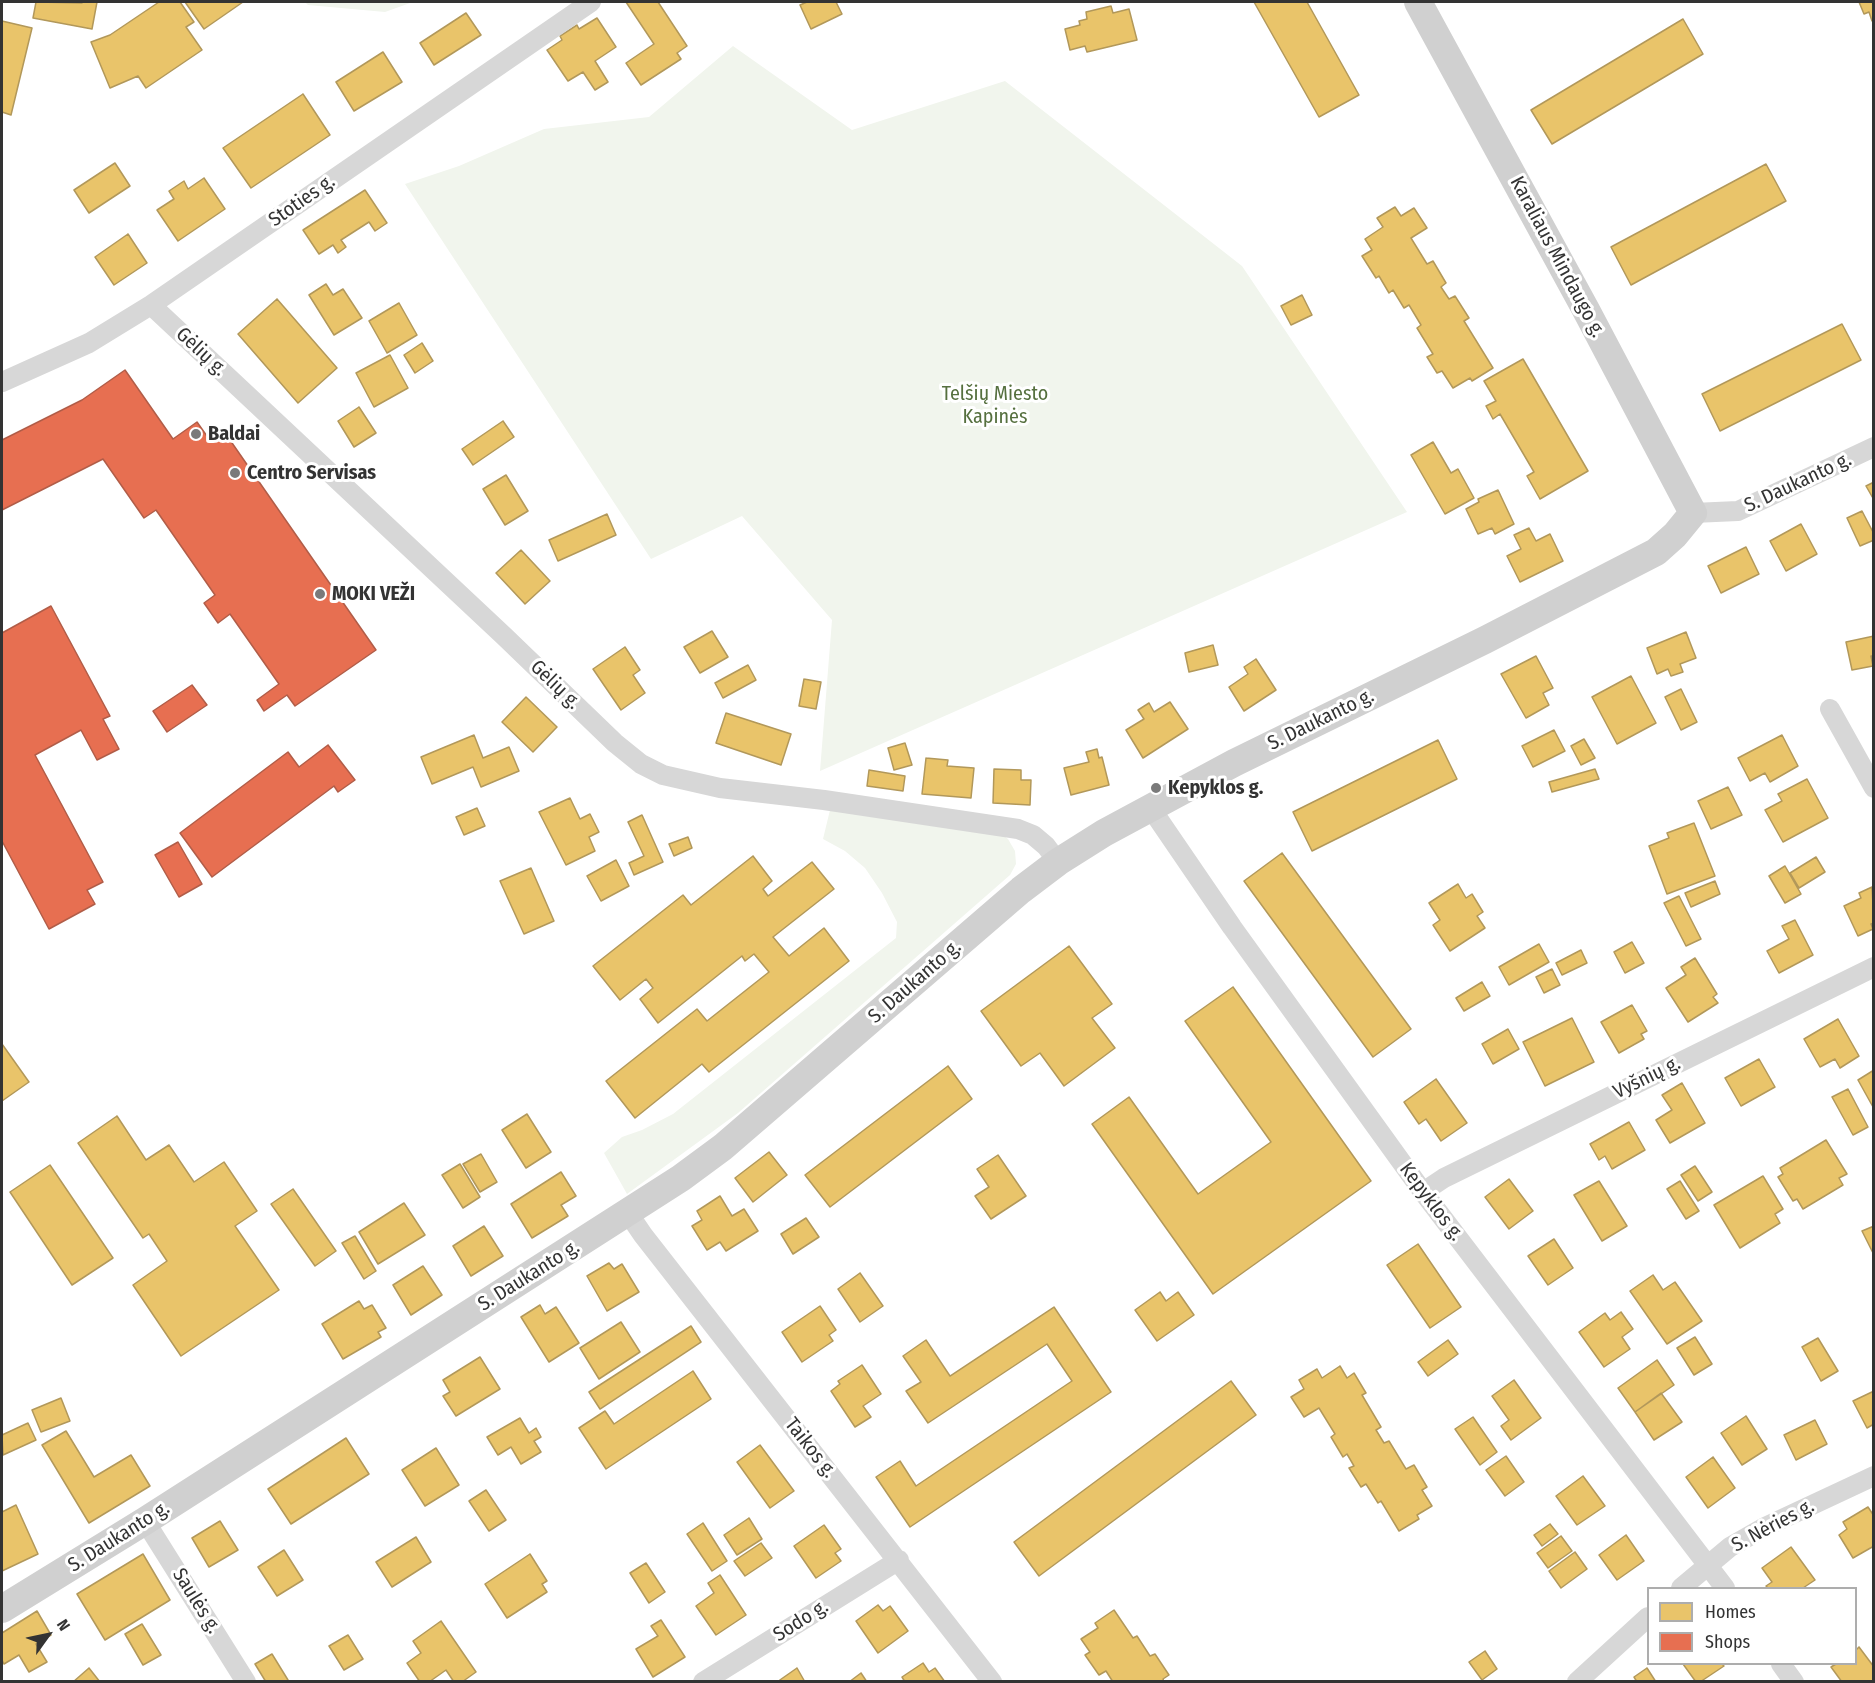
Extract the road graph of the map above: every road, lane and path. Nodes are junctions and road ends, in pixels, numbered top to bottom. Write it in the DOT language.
graph roads {
  1 [pos="591,2"];
  2 [pos="1418,2"];
  3 [pos="151,305"];
  4 [pos="2,382"];
  5 [pos="1874,447"];
  6 [pos="1693,513"];
  7 [pos="1830,709"];
  8 [pos="1874,788"];
  9 [pos="1150,807"];
  10 [pos="1058,862"];
  11 [pos="1874,967"];
  12 [pos="1423,1192"];
  13 [pos="628,1213"];
  14 [pos="1874,1476"];
  15 [pos="145,1521"];
  16 [pos="899,1560"];
  17 [pos="1707,1565"];
  18 [pos="1682,1587"];
  19 [pos="1724,1587"];
  20 [pos="2,1609"];
  21 [pos="1647,1618"];
  22 [pos="1782,1665"];
  23 [pos="246,1682"];
  24 [pos="703,1682"];
  25 [pos="992,1682"];
  26 [pos="1577,1682"];
  27 [pos="1794,1682"];
  1 -- 3 [label="street, Stoties g."];
  2 -- 6 [label="main road, Karaliaus Mindaugo g."];
  3 -- 4 [label="street, Stoties g."];
  3 -- 10 [label="street, Gėlių g."];
  5 -- 6 [label="street, S. Daukanto g."];
  6 -- 9 [label="main road, S. Daukanto g."];
  7 -- 8 [label="street"];
  9 -- 10 [label="main road, S. Daukanto g."];
  9 -- 12 [label="street, Kepyklos g."];
  10 -- 13 [label="main road, S. Daukanto g."];
  11 -- 12 [label="street, Vyšnių g."];
  12 -- 17 [label="street, Kepyklos g."];
  13 -- 15 [label="main road, S. Daukanto g."];
  13 -- 16 [label="street, Taikos g."];
  14 -- 17 [label="street, S. Nėries g."];
  15 -- 20 [label="main road, S. Daukanto g."];
  15 -- 23 [label="street, Saulės g."];
  16 -- 24 [label="street, Sodo g."];
  16 -- 25 [label="street, Taikos g."];
  17 -- 18 [label="street, S. Nėries g."];
  17 -- 19 [label="street, Kepyklos g."];
  21 -- 26 [label="street"];
  22 -- 27 [label="street"];
}
